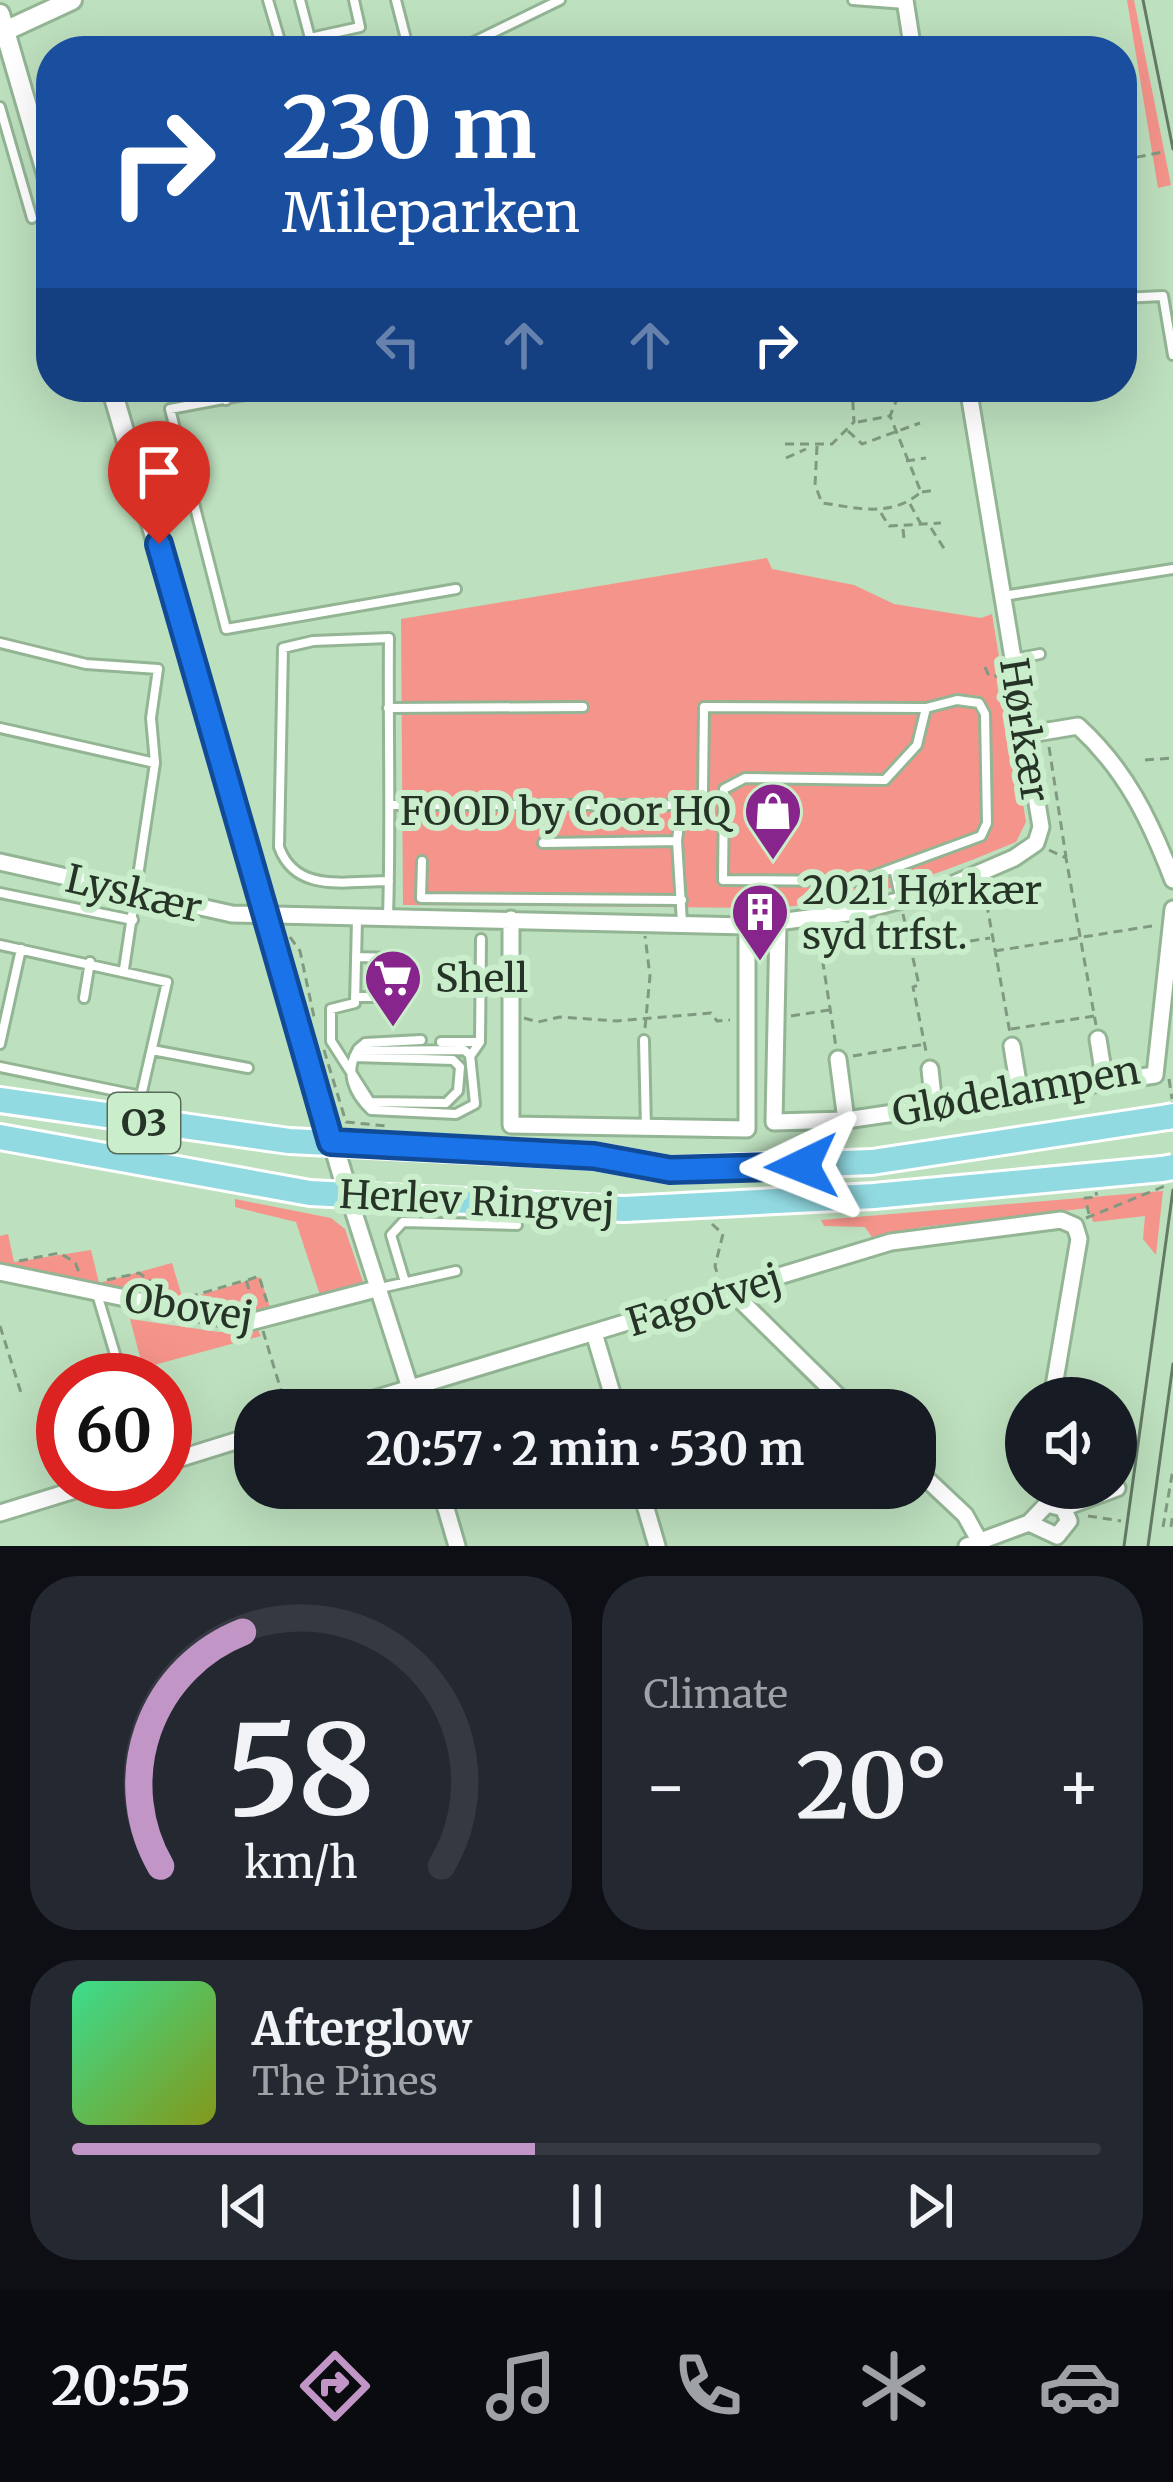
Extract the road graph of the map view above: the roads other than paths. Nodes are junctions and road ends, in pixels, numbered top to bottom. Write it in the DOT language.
graph roads {
  1 [pos="72,0"];
  2 [pos="268,0"];
  3 [pos="300,0"];
  4 [pos="354,0"];
  5 [pos="396,0"];
  6 [pos="560,0"];
  7 [pos="853,0"];
  8 [pos="905,2"];
  9 [pos="2,26"];
  10 [pos="279,36"];
  11 [pos="309,36"];
  12 [pos="319,36"];
  13 [pos="405,36"];
  14 [pos="486,36"];
  15 [pos="911,36"];
  16 [pos="0,107"];
  17 [pos="36,139"];
  18 [pos="32,218"];
  19 [pos="1137,297"];
  20 [pos="1173,355"];
  21 [pos="116,402"];
  22 [pos="214,402"];
  23 [pos="971,402"];
  24 [pos="190,500"];
  25 [pos="149,512"];
  26 [pos="1173,568"];
  27 [pos="456,589"];
  28 [pos="1003,596"];
  29 [pos="0,643"];
  30 [pos="1040,654"];
  31 [pos="1014,667"];
  32 [pos="583,707"];
  33 [pos="388,708"];
  34 [pos="926,708"];
  35 [pos="0,728"];
  36 [pos="1024,735"];
  37 [pos="155,763"];
  38 [pos="703,783"];
  39 [pos="724,789"];
  40 [pos="681,805"];
  41 [pos="392,806"];
  42 [pos="677,841"];
  43 [pos="543,843"];
  44 [pos="422,861"];
  45 [pos="0,862"];
  46 [pos="894,868"];
  47 [pos="1173,880"];
  48 [pos="389,881"];
  49 [pos="0,893"];
  50 [pos="136,895"];
  51 [pos="439,898"];
  52 [pos="526,898"];
  53 [pos="682,900"];
  54 [pos="901,902"];
  55 [pos="1173,909"];
  56 [pos="269,916"];
  57 [pos="357,916"];
  58 [pos="388,916"];
  59 [pos="440,917"];
  60 [pos="133,920"];
  61 [pos="518,920"];
  62 [pos="778,922"];
  63 [pos="1172,922"];
  64 [pos="682,924"];
  65 [pos="747,926"];
  66 [pos="481,939"];
  67 [pos="0,945"];
  68 [pos="21,949"];
  69 [pos="358,957"];
  70 [pos="90,962"];
  71 [pos="124,969"];
  72 [pos="356,997"];
  73 [pos="84,998"];
  74 [pos="1010,1038"];
  75 [pos="1098,1039"];
  76 [pos="421,1040"];
  77 [pos="644,1040"];
  78 [pos="441,1042"];
  79 [pos="480,1042"];
  80 [pos="0,1044"];
  81 [pos="152,1050"];
  82 [pos="470,1055"];
  83 [pos="353,1058"];
  84 [pos="838,1058"];
  85 [pos="0,1067"];
  86 [pos="248,1068"];
  87 [pos="929,1069"];
  88 [pos="1105,1083"];
  89 [pos="1020,1095"];
  90 [pos="0,1100"];
  91 [pos="934,1107"];
  92 [pos="1170,1117"];
  93 [pos="847,1120"];
  94 [pos="646,1129"];
  95 [pos="0,1137"];
  96 [pos="331,1142"];
  97 [pos="1168,1168"];
  98 [pos="348,1194"];
  99 [pos="517,1225"];
  100 [pos="456,1271"];
  101 [pos="0,1272"];
  102 [pos="405,1282"];
  103 [pos="376,1288"];
  104 [pos="99,1293"];
  105 [pos="728,1294"];
  106 [pos="594,1333"];
  107 [pos="115,1353"];
  108 [pos="1056,1377"];
  109 [pos="410,1388"];
  110 [pos="407,1389"];
  111 [pos="611,1389"];
  112 [pos="830,1389"];
  113 [pos="234,1441"];
  114 [pos="192,1454"];
  115 [pos="936,1488"];
  116 [pos="36,1502"];
  117 [pos="446,1509"];
  118 [pos="646,1509"];
  119 [pos="1034,1509"];
  120 [pos="1044,1509"];
  121 [pos="1063,1509"];
  122 [pos="0,1513"];
  123 [pos="1033,1517"];
  124 [pos="1053,1541"];
  125 [pos="974,1544"];
  126 [pos="457,1546"];
  127 [pos="657,1546"];
  1 -- 9 [label="street"];
  2 -- 10 [label="lane"];
  3 -- 11 [label="lane"];
  4 -- 12 [label="lane"];
  5 -- 13 [label="lane"];
  6 -- 14 [label="lane"];
  7 -- 8 [label="lane"];
  8 -- 15 [label="street"];
  9 -- 17 [label="street"];
  16 -- 18 [label="lane"];
  19 -- 20 [label="lane"];
  21 -- 25 [label="street"];
  22 -- 24 [label="lane"];
  23 -- 28 [label="street, Hørkær"];
  24 -- 25 [label="lane"];
  24 -- 27 [label="lane"];
  25 -- 56 [label="street"];
  26 -- 28 [label="lane"];
  28 -- 31 [label="street, Hørkær"];
  29 -- 37 [label="lane"];
  30 -- 31 [label="lane"];
  31 -- 36 [label="street, Hørkær"];
  32 -- 33 [label="lane"];
  33 -- 41 [label="lane"];
  33 -- 48 [label="lane"];
  34 -- 38 [label="lane"];
  34 -- 39 [label="lane"];
  34 -- 46 [label="lane"];
  35 -- 37 [label="lane"];
  36 -- 47 [label="street"];
  36 -- 54 [label="street, Hørkær"];
  37 -- 50 [label="lane"];
  38 -- 39 [label="lane"];
  38 -- 40 [label="lane"];
  39 -- 46 [label="lane"];
  40 -- 41 [label="lane"];
  40 -- 42 [label="lane"];
  41 -- 48 [label="lane"];
  42 -- 43 [label="lane"];
  42 -- 53 [label="lane"];
  44 -- 51 [label="lane"];
  45 -- 50 [label="street, Lyskær"];
  46 -- 54 [label="lane"];
  48 -- 58 [label="lane"];
  49 -- 60 [label="lane"];
  50 -- 56 [label="street, Lyskær"];
  50 -- 60 [label="lane"];
  51 -- 52 [label="lane"];
  51 -- 59 [label="lane"];
  52 -- 53 [label="lane"];
  52 -- 61 [label="lane"];
  53 -- 64 [label="lane"];
  54 -- 62 [label="street, Hørkær"];
  55 -- 63 [label="street, Glødelampen"];
  56 -- 57 [label="street, Hørkær"];
  56 -- 96 [label="street"];
  57 -- 58 [label="street, Hørkær"];
  57 -- 69 [label="lane"];
  58 -- 59 [label="street, Hørkær"];
  59 -- 61 [label="street, Hørkær"];
  60 -- 71 [label="lane"];
  61 -- 64 [label="street, Hørkær"];
  61 -- 94 [label="street"];
  62 -- 65 [label="street, Hørkær"];
  62 -- 93 [label="street, Glødelampen"];
  63 -- 88 [label="street, Glødelampen"];
  64 -- 65 [label="street, Hørkær"];
  65 -- 94 [label="street"];
  66 -- 79 [label="lane"];
  67 -- 68 [label="lane"];
  68 -- 70 [label="lane"];
  68 -- 80 [label="lane"];
  69 -- 72 [label="lane"];
  69 -- 72 [label="lane"];
  70 -- 71 [label="lane"];
  70 -- 73 [label="lane"];
  71 -- 81 [label="lane"];
  72 -- 83 [label="lane"];
  74 -- 89 [label="street"];
  75 -- 88 [label="street"];
  76 -- 83 [label="lane"];
  77 -- 94 [label="lane"];
  78 -- 79 [label="lane"];
  79 -- 82 [label="lane"];
  81 -- 85 [label="lane"];
  81 -- 86 [label="lane"];
  82 -- 83 [label="lane"];
  82 -- 83 [label="lane"];
  83 -- 83 [label="lane"];
  84 -- 93 [label="street"];
  87 -- 91 [label="street"];
  88 -- 89 [label="street, Glødelampen"];
  89 -- 91 [label="street, Glødelampen"];
  90 -- 96 [label="main road, Herlev Ringvej / O3"];
  91 -- 93 [label="street, Glødelampen"];
  92 -- 96 [label="main road, Herlev Ringvej / O3"];
  95 -- 98 [label="main road, Herlev Ringvej / O3"];
  96 -- 98 [label="street"];
  97 -- 98 [label="main road, Herlev Ringvej / O3"];
  98 -- 103 [label="street"];
  99 -- 102 [label="lane"];
  100 -- 102 [label="lane"];
  101 -- 104 [label="street, Obovej"];
  102 -- 103 [label="lane"];
  103 -- 104 [label="street, Obovej"];
  103 -- 109 [label="street"];
  104 -- 107 [label="lane"];
  105 -- 106 [label="street, Fagotvej"];
  105 -- 108 [label="street, Fagotvej"];
  105 -- 112 [label="street"];
  106 -- 109 [label="street, Fagotvej"];
  106 -- 111 [label="street"];
  109 -- 110 [label="street, Fagotvej"];
  113 -- 114 [label="street"];
  115 -- 125 [label="street"];
  116 -- 122 [label="street"];
  117 -- 126 [label="street"];
  118 -- 127 [label="street"];
  119 -- 123 [label="street"];
  120 -- 123 [label="street"];
  121 -- 124 [label="street"];
  123 -- 124 [label="street"];
  123 -- 125 [label="street"];
}
